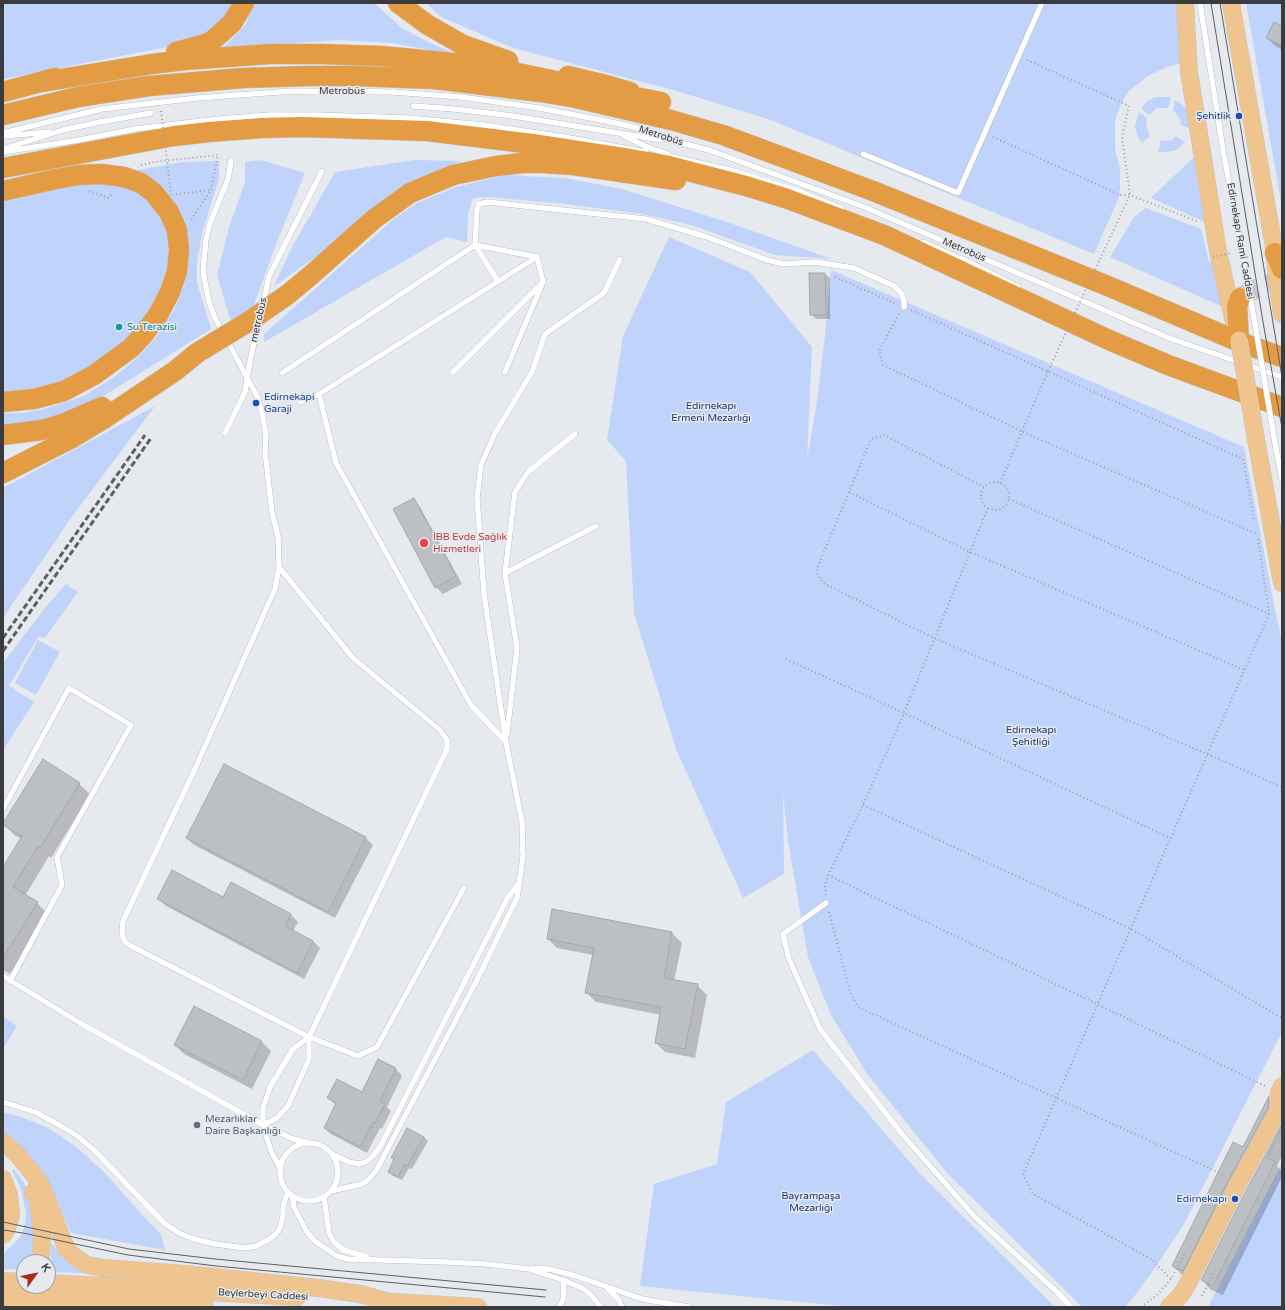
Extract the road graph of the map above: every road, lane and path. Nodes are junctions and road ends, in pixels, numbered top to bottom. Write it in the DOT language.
graph roads {
  1 [pos="244,3"];
  2 [pos="398,3"];
  3 [pos="1042,3"];
  4 [pos="1185,3"];
  5 [pos="1200,3"];
  6 [pos="1231,3"];
  7 [pos="1018,56"];
  8 [pos="42,82"];
  9 [pos="3,92"];
  10 [pos="661,102"];
  11 [pos="414,106"];
  12 [pos="161,111"];
  13 [pos="151,113"];
  14 [pos="3,115"];
  15 [pos="63,130"];
  16 [pos="3,133"];
  17 [pos="616,133"];
  18 [pos="984,133"];
  19 [pos="3,136"];
  20 [pos="676,142"];
  21 [pos="3,149"];
  22 [pos="3,152"];
  23 [pos="863,154"];
  24 [pos="678,158"];
  25 [pos="785,158"];
  26 [pos="231,161"];
  27 [pos="3,168"];
  28 [pos="322,171"];
  29 [pos="124,177"];
  30 [pos="746,186"];
  31 [pos="211,190"];
  32 [pos="3,191"];
  33 [pos="1130,195"];
  34 [pos="109,198"];
  35 [pos="845,210"];
  36 [pos="190,224"];
  37 [pos="1203,224"];
  38 [pos="918,240"];
  39 [pos="475,245"];
  40 [pos="1212,250"];
  41 [pos="1231,254"];
  42 [pos="537,257"];
  43 [pos="620,258"];
  44 [pos="1279,261"];
  45 [pos="835,277"];
  46 [pos="497,282"];
  47 [pos="543,282"];
  48 [pos="1022,288"];
  49 [pos="1240,298"];
  50 [pos="904,307"];
  51 [pos="1282,314"];
  52 [pos="1239,340"];
  53 [pos="197,354"];
  54 [pos="1282,357"];
  55 [pos="1048,371"];
  56 [pos="453,372"];
  57 [pos="505,372"];
  58 [pos="282,373"];
  59 [pos="1282,377"];
  60 [pos="248,379"];
  61 [pos="1237,381"];
  62 [pos="1252,386"];
  63 [pos="1260,389"];
  64 [pos="319,394"];
  65 [pos="1278,401"];
  66 [pos="3,402"];
  67 [pos="300,402"];
  68 [pos="1023,432"];
  69 [pos="225,433"];
  70 [pos="575,434"];
  71 [pos="3,435"];
  72 [pos="3,473"];
  73 [pos="1282,479"];
  74 [pos="1000,483"];
  75 [pos="984,487"];
  76 [pos="848,492"];
  77 [pos="1009,499"];
  78 [pos="988,508"];
  79 [pos="596,526"];
  80 [pos="1257,534"];
  81 [pos="970,552"];
  82 [pos="279,567"];
  83 [pos="505,573"];
  84 [pos="1282,583"];
  85 [pos="1269,614"];
  86 [pos="936,639"];
  87 [pos="786,659"];
  88 [pos="1244,670"];
  89 [pos="904,713"];
  90 [pos="506,742"];
  91 [pos="1207,754"];
  92 [pos="1282,787"];
  93 [pos="863,805"];
  94 [pos="3,809"];
  95 [pos="1170,838"];
  96 [pos="828,875"];
  97 [pos="519,883"];
  98 [pos="464,888"];
  99 [pos="826,903"];
  100 [pos="1131,928"];
  101 [pos="3,976"];
  102 [pos="10,981"];
  103 [pos="1097,1004"];
  104 [pos="1282,1018"];
  105 [pos="309,1037"];
  106 [pos="1280,1098"];
  107 [pos="1056,1099"];
  108 [pos="3,1102"];
  109 [pos="263,1125"];
  110 [pos="3,1142"];
  111 [pos="306,1142"];
  112 [pos="3,1149"];
  113 [pos="332,1154"];
  114 [pos="280,1168"];
  115 [pos="3,1179"];
  116 [pos="1239,1182"];
  117 [pos="331,1191"];
  118 [pos="290,1193"];
  119 [pos="324,1197"];
  120 [pos="3,1235"];
  121 [pos="1185,1253"];
  122 [pos="41,1254"];
  123 [pos="373,1258"];
  124 [pos="1217,1268"];
  125 [pos="529,1269"];
  126 [pos="1171,1279"];
  127 [pos="563,1280"];
  128 [pos="3,1281"];
  129 [pos="16,1282"];
  130 [pos="56,1286"];
  131 [pos="606,1287"];
  132 [pos="71,1292"];
  133 [pos="29,1294"];
  134 [pos="1202,1296"];
  135 [pos="3,1297"];
  136 [pos="390,1302"];
  137 [pos="19,1307"];
  138 [pos="205,1307"];
  139 [pos="478,1307"];
  140 [pos="559,1307"];
  141 [pos="601,1307"];
  142 [pos="622,1307"];
  143 [pos="690,1307"];
  144 [pos="1071,1307"];
  145 [pos="1141,1307"];
  146 [pos="1169,1307"];
  1 -- 8 [label="highway"];
  2 -- 10 [label="highway"];
  3 -- 7 [label="lane"];
  4 -- 52 [label="main road"];
  5 -- 73 [label="lane, Edirnekapı Rami Caddesi, bridge"];
  6 -- 44 [label="main road"];
  7 -- 18 [label="lane"];
  7 -- 33 [label="path"];
  8 -- 9 [label="highway"];
  8 -- 10 [label="highway"];
  10 -- 25 [label="highway"];
  11 -- 17 [label="lane"];
  12 -- 31 [label="path, bridge"];
  13 -- 15 [label="lane"];
  14 -- 25 [label="highway"];
  15 -- 19 [label="lane"];
  15 -- 21 [label="lane"];
  16 -- 20 [label="lane, Metrobüs"];
  17 -- 20 [label="lane"];
  17 -- 24 [label="lane"];
  18 -- 23 [label="lane"];
  18 -- 33 [label="path"];
  20 -- 59 [label="lane, Metrobüs"];
  22 -- 24 [label="lane, Metrobüs"];
  24 -- 35 [label="lane, Metrobüs"];
  25 -- 54 [label="highway"];
  26 -- 60 [label="lane"];
  27 -- 30 [label="highway"];
  28 -- 60 [label="lane, metrobus"];
  29 -- 31 [label="path"];
  29 -- 32 [label="highway"];
  29 -- 34 [label="path"];
  29 -- 66 [label="highway"];
  30 -- 53 [label="highway, bridge"];
  30 -- 65 [label="highway"];
  31 -- 36 [label="path"];
  33 -- 37 [label="path"];
  33 -- 55 [label="path, bridge"];
  38 -- 48 [label="lane, Metrobüs"];
  39 -- 42 [label="lane"];
  39 -- 46 [label="lane"];
  39 -- 50 [label="lane"];
  39 -- 58 [label="lane"];
  40 -- 41 [label="path, bridge"];
  42 -- 46 [label="lane"];
  42 -- 47 [label="lane"];
  43 -- 90 [label="lane"];
  44 -- 51 [label="main road"];
  45 -- 50 [label="path"];
  46 -- 64 [label="lane"];
  47 -- 56 [label="lane"];
  47 -- 57 [label="lane"];
  49 -- 52 [label="highway"];
  50 -- 55 [label="path"];
  50 -- 68 [label="path"];
  52 -- 84 [label="main road, bridge"];
  53 -- 71 [label="highway"];
  53 -- 72 [label="highway"];
  55 -- 68 [label="path"];
  55 -- 80 [label="path"];
  60 -- 69 [label="lane, metrobus"];
  60 -- 82 [label="lane"];
  61 -- 62 [label="lane"];
  63 -- 65 [label="lane"];
  64 -- 67 [label="lane"];
  64 -- 90 [label="lane"];
  68 -- 74 [label="path"];
  68 -- 80 [label="path"];
  70 -- 83 [label="lane"];
  74 -- 75 [label="path"];
  74 -- 77 [label="path"];
  75 -- 76 [label="path"];
  75 -- 78 [label="path"];
  76 -- 81 [label="path"];
  76 -- 86 [label="path"];
  77 -- 78 [label="path"];
  77 -- 85 [label="path"];
  78 -- 81 [label="path"];
  79 -- 83 [label="lane"];
  80 -- 85 [label="path"];
  81 -- 86 [label="path"];
  81 -- 88 [label="path"];
  82 -- 105 [label="lane"];
  82 -- 105 [label="lane"];
  83 -- 90 [label="lane"];
  85 -- 88 [label="path"];
  86 -- 89 [label="path"];
  86 -- 91 [label="path"];
  87 -- 89 [label="path"];
  88 -- 91 [label="path"];
  89 -- 93 [label="path"];
  89 -- 95 [label="path"];
  90 -- 97 [label="lane"];
  91 -- 92 [label="path"];
  91 -- 95 [label="path"];
  93 -- 96 [label="path"];
  93 -- 100 [label="path"];
  94 -- 102 [label="lane"];
  95 -- 100 [label="path"];
  96 -- 99 [label="path"];
  96 -- 103 [label="path"];
  97 -- 113 [label="lane"];
  97 -- 117 [label="lane"];
  98 -- 105 [label="lane"];
  99 -- 107 [label="path"];
  99 -- 144 [label="lane"];
  100 -- 103 [label="path"];
  100 -- 104 [label="path"];
  101 -- 102 [label="lane"];
  102 -- 109 [label="lane"];
  103 -- 106 [label="path"];
  103 -- 107 [label="path"];
  105 -- 109 [label="lane"];
  105 -- 109 [label="lane"];
  106 -- 116 [label="main road"];
  107 -- 116 [label="path"];
  107 -- 126 [label="path"];
  108 -- 118 [label="lane"];
  109 -- 111 [label="lane"];
  109 -- 114 [label="lane"];
  110 -- 136 [label="main road"];
  111 -- 113 [label="lane"];
  111 -- 114 [label="lane"];
  112 -- 122 [label="main road"];
  113 -- 117 [label="lane"];
  114 -- 118 [label="lane"];
  115 -- 120 [label="main road"];
  116 -- 146 [label="main road"];
  117 -- 119 [label="lane"];
  118 -- 119 [label="lane"];
  118 -- 123 [label="lane"];
  119 -- 123 [label="lane"];
  121 -- 126 [label="path"];
  123 -- 125 [label="lane"];
  124 -- 134 [label="path"];
  125 -- 127 [label="lane"];
  125 -- 131 [label="lane"];
  126 -- 145 [label="path"];
  127 -- 140 [label="lane"];
  127 -- 141 [label="lane"];
  128 -- 129 [label="main road"];
  130 -- 132 [label="main road, Beylerbeyi Caddesi"];
  131 -- 142 [label="lane"];
  131 -- 143 [label="lane"];
  132 -- 135 [label="main road, Beylerbeyi Caddesi, bridge"];
  132 -- 136 [label="main road, Beylerbeyi Caddesi"];
  132 -- 138 [label="main road, Beylerbeyi Caddesi"];
  133 -- 137 [label="main road"];
  136 -- 139 [label="main road, Beylerbeyi Caddesi"];
}
